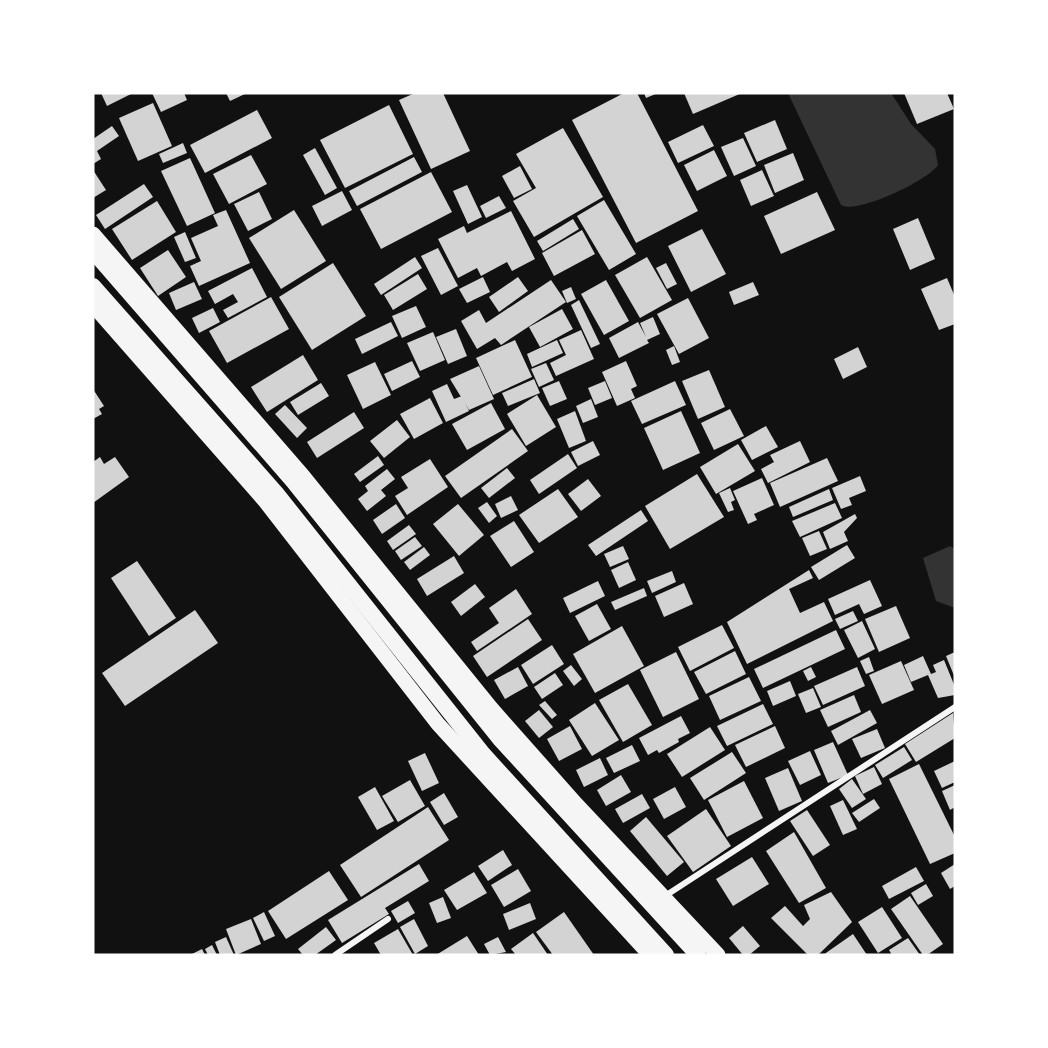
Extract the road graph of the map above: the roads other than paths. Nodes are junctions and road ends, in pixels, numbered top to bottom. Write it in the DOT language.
graph roads {
  1 [pos="93,234"];
  2 [pos="93,251"];
  3 [pos="93,286"];
  4 [pos="93,305"];
  5 [pos="955,707"];
  6 [pos="665,896"];
  7 [pos="388,919"];
  8 [pos="334,955"];
  9 [pos="650,955"];
  10 [pos="666,955"];
  11 [pos="698,955"];
  12 [pos="718,955"];
  1 -- 6 [label="main road"];
  2 -- 11 [label="highway"];
  3 -- 10 [label="highway"];
  4 -- 9 [label="main road"];
  5 -- 6 [label="street"];
  6 -- 12 [label="main road"];
  7 -- 8 [label="street"];
}
